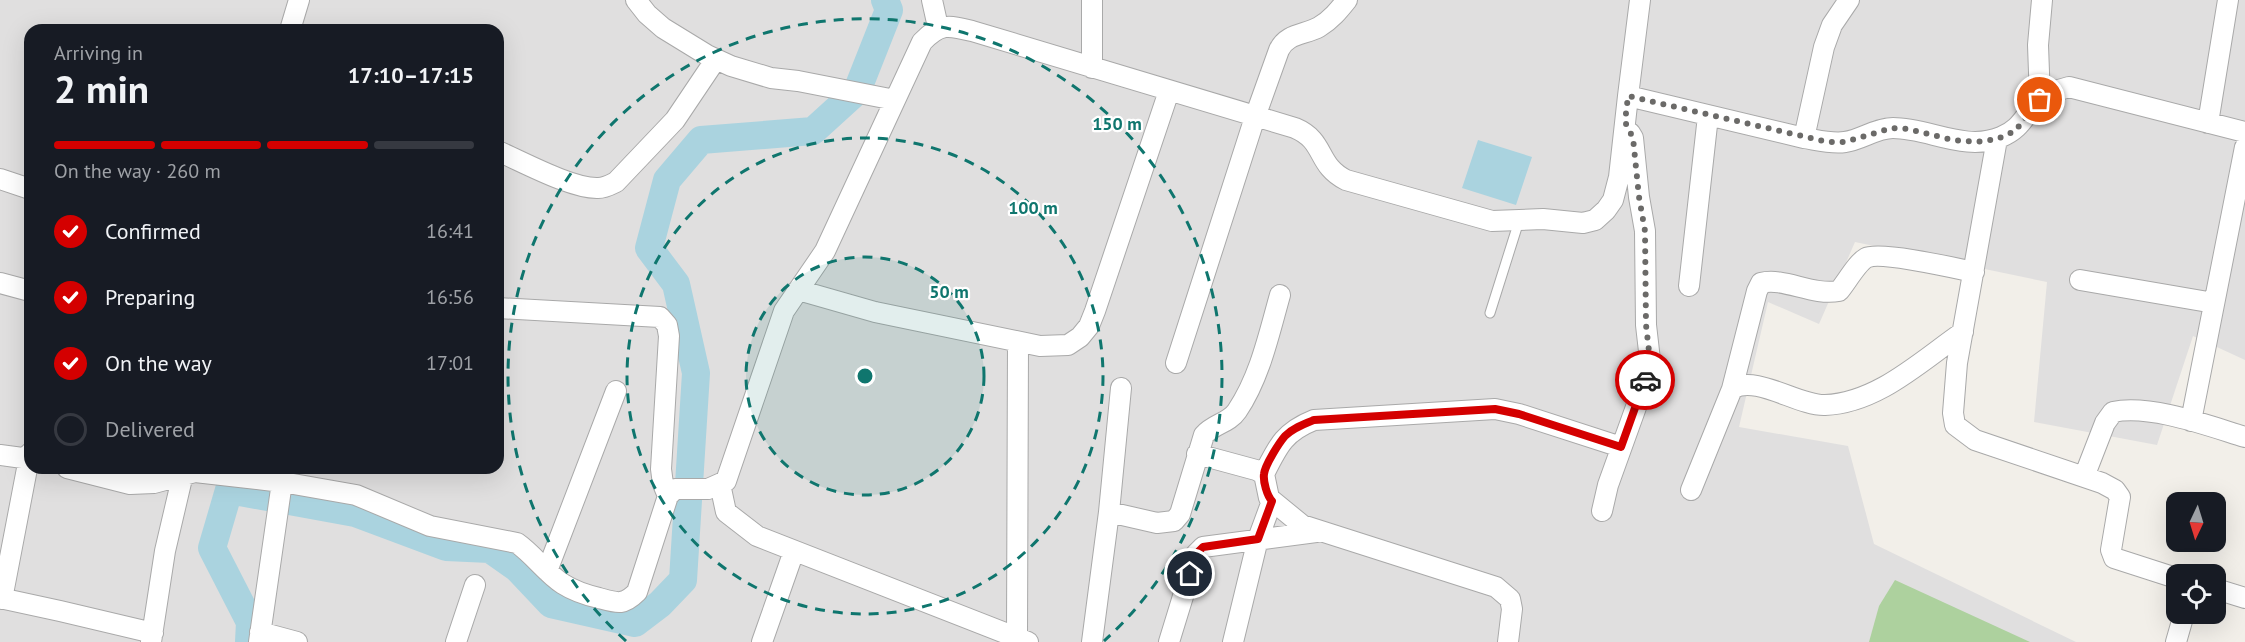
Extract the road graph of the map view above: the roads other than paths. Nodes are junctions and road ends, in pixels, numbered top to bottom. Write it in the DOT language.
graph roads {
  1 [pos="299,0"];
  2 [pos="636,0"];
  3 [pos="932,0"];
  4 [pos="1092,0"];
  5 [pos="1347,0"];
  6 [pos="1640,0"];
  7 [pos="1849,0"];
  8 [pos="2042,0"];
  9 [pos="2228,0"];
  10 [pos="292,24"];
  11 [pos="938,27"];
  12 [pos="716,59"];
  13 [pos="1092,68"];
  14 [pos="1169,91"];
  15 [pos="1628,96"];
  16 [pos="895,100"];
  17 [pos="2040,100"];
  18 [pos="1708,116"];
  19 [pos="1255,117"];
  20 [pos="1625,122"];
  21 [pos="2208,123"];
  22 [pos="2245,132"];
  23 [pos="1804,138"];
  24 [pos="1997,139"];
  25 [pos="2245,147"];
  26 [pos="504,154"];
  27 [pos="0,179"];
  28 [pos="24,187"];
  29 [pos="1519,221"];
  30 [pos="1974,272"];
  31 [pos="2080,280"];
  32 [pos="0,283"];
  33 [pos="1689,286"];
  34 [pos="24,289"];
  35 [pos="798,290"];
  36 [pos="1280,295"];
  37 [pos="2214,303"];
  38 [pos="504,308"];
  39 [pos="1490,313"];
  40 [pos="1963,332"];
  41 [pos="1018,342"];
  42 [pos="1176,363"];
  43 [pos="1121,388"];
  44 [pos="1732,389"];
  45 [pos="616,391"];
  46 [pos="2191,421"];
  47 [pos="2245,437"];
  48 [pos="1621,447"];
  49 [pos="1197,454"];
  50 [pos="0,455"];
  51 [pos="24,457"];
  52 [pos="27,474"];
  53 [pos="91,474"];
  54 [pos="183,474"];
  55 [pos="208,474"];
  56 [pos="1264,474"];
  57 [pos="2084,477"];
  58 [pos="281,485"];
  59 [pos="714,486"];
  60 [pos="1691,490"];
  61 [pos="671,492"];
  62 [pos="1272,501"];
  63 [pos="1602,511"];
  64 [pos="1109,512"];
  65 [pos="1318,532"];
  66 [pos="1258,539"];
  67 [pos="794,551"];
  68 [pos="547,571"];
  69 [pos="2166,575"];
  70 [pos="475,585"];
  71 [pos="2226,592"];
  72 [pos="1,598"];
  73 [pos="2245,598"];
  74 [pos="2181,624"];
  75 [pos="988,635"];
  76 [pos="259,637"];
  77 [pos="152,638"];
  78 [pos="1023,640"];
  79 [pos="297,642"];
  80 [pos="456,642"];
  81 [pos="762,642"];
  82 [pos="1092,642"];
  83 [pos="1169,642"];
  84 [pos="1233,642"];
  85 [pos="1508,642"];
  86 [pos="2176,642"];
  1 -- 10 [label="street"];
  2 -- 12 [label="street"];
  3 -- 11 [label="street"];
  4 -- 13 [label="street"];
  5 -- 19 [label="street"];
  6 -- 15 [label="street"];
  7 -- 23 [label="street"];
  8 -- 17 [label="street"];
  9 -- 21 [label="street"];
  11 -- 13 [label="street"];
  11 -- 16 [label="street"];
  12 -- 16 [label="street"];
  12 -- 26 [label="street"];
  13 -- 14 [label="street"];
  14 -- 19 [label="street"];
  14 -- 41 [label="street"];
  15 -- 18 [label="street"];
  15 -- 20 [label="street"];
  16 -- 35 [label="street"];
  17 -- 21 [label="street"];
  17 -- 24 [label="street"];
  18 -- 23 [label="street"];
  18 -- 33 [label="street"];
  19 -- 29 [label="street"];
  19 -- 42 [label="street"];
  20 -- 29 [label="street"];
  20 -- 48 [label="street"];
  21 -- 22 [label="street"];
  23 -- 24 [label="street"];
  24 -- 30 [label="street"];
  25 -- 37 [label="street"];
  27 -- 28 [label="street"];
  29 -- 39 [label="lane"];
  30 -- 40 [label="street"];
  30 -- 44 [label="street"];
  31 -- 37 [label="street"];
  32 -- 34 [label="street"];
  35 -- 41 [label="street"];
  35 -- 59 [label="street"];
  36 -- 49 [label="street"];
  37 -- 46 [label="street"];
  38 -- 61 [label="street"];
  40 -- 44 [label="street"];
  40 -- 57 [label="street"];
  41 -- 78 [label="street"];
  43 -- 64 [label="street"];
  44 -- 60 [label="street"];
  45 -- 68 [label="street"];
  46 -- 47 [label="street"];
  46 -- 57 [label="street"];
  48 -- 56 [label="street"];
  48 -- 63 [label="street"];
  49 -- 56 [label="street"];
  49 -- 64 [label="street"];
  50 -- 51 [label="street"];
  52 -- 72 [label="street"];
  53 -- 54 [label="street"];
  54 -- 77 [label="street"];
  55 -- 58 [label="street"];
  56 -- 62 [label="street"];
  57 -- 69 [label="street"];
  58 -- 68 [label="street"];
  58 -- 76 [label="street"];
  59 -- 61 [label="street"];
  59 -- 67 [label="street"];
  61 -- 68 [label="street"];
  62 -- 65 [label="street"];
  62 -- 66 [label="street"];
  64 -- 82 [label="street"];
  65 -- 66 [label="street"];
  65 -- 85 [label="street"];
  66 -- 83 [label="street"];
  66 -- 84 [label="street"];
  67 -- 75 [label="street"];
  67 -- 81 [label="street"];
  70 -- 80 [label="street"];
  71 -- 73 [label="street"];
  72 -- 77 [label="street"];
  74 -- 86 [label="street"];
  75 -- 78 [label="street"];
  76 -- 79 [label="street"];
}
